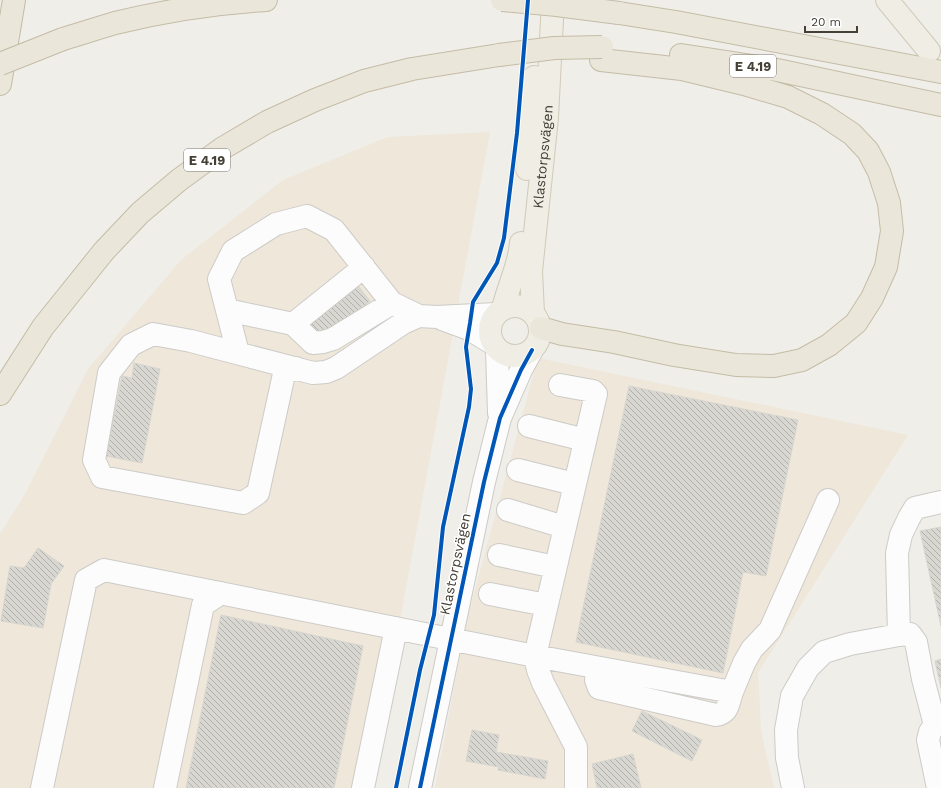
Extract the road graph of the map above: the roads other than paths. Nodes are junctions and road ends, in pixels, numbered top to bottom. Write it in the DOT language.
graph roads {
  1 [pos="14,0"];
  2 [pos="266,0"];
  3 [pos="502,0"];
  4 [pos="539,0"];
  5 [pos="553,0"];
  6 [pos="887,0"];
  7 [pos="929,51"];
  8 [pos="602,53"];
  9 [pos="0,64"];
  10 [pos="941,72"];
  11 [pos="0,84"];
  12 [pos="941,105"];
  13 [pos="364,267"];
  14 [pos="392,303"];
  15 [pos="227,310"];
  16 [pos="499,312"];
  17 [pos="428,316"];
  18 [pos="537,321"];
  19 [pos="293,324"];
  20 [pos="495,347"];
  21 [pos="532,350"];
  22 [pos="238,353"];
  23 [pos="296,368"];
  24 [pos="560,385"];
  25 [pos="0,394"];
  26 [pos="500,418"];
  27 [pos="529,426"];
  28 [pos="584,440"];
  29 [pos="518,470"];
  30 [pos="574,484"];
  31 [pos="828,500"];
  32 [pos="941,502"];
  33 [pos="508,510"];
  34 [pos="564,527"];
  35 [pos="499,555"];
  36 [pos="555,567"];
  37 [pos="221,593"];
  38 [pos="490,594"];
  39 [pos="546,605"];
  40 [pos="396,628"];
  41 [pos="899,635"];
  42 [pos="451,638"];
  43 [pos="535,656"];
  44 [pos="42,788"];
  45 [pos="165,788"];
  46 [pos="363,788"];
  47 [pos="420,788"];
  48 [pos="576,788"];
  49 [pos="793,788"];
  50 [pos="938,788"];
  1 -- 11 [label="highway"];
  2 -- 9 [label="highway, bridge"];
  3 -- 10 [label="highway, E 4.19, bridge"];
  4 -- 16 [label="main road, Klastorpsvägen"];
  5 -- 18 [label="main road, Klastorpsvägen"];
  6 -- 7 [label="main road"];
  8 -- 12 [label="highway, E 4.19"];
  8 -- 18 [label="highway"];
  8 -- 25 [label="highway, E 4.19, bridge"];
  13 -- 14 [label="street"];
  13 -- 15 [label="street"];
  13 -- 19 [label="street"];
  14 -- 17 [label="street"];
  14 -- 19 [label="street"];
  15 -- 19 [label="street"];
  15 -- 22 [label="street"];
  16 -- 17 [label="street"];
  16 -- 18 [label="main road"];
  16 -- 20 [label="main road"];
  17 -- 20 [label="street"];
  17 -- 23 [label="street"];
  18 -- 21 [label="main road"];
  20 -- 21 [label="main road"];
  20 -- 26 [label="street, Klastorpsvägen"];
  21 -- 26 [label="street, Klastorpsvägen"];
  22 -- 23 [label="street"];
  22 -- 23 [label="street"];
  24 -- 28 [label="street"];
  26 -- 42 [label="street, Klastorpsvägen"];
  27 -- 28 [label="street"];
  28 -- 30 [label="street"];
  29 -- 30 [label="street"];
  30 -- 34 [label="street"];
  31 -- 43 [label="street"];
  32 -- 41 [label="street"];
  33 -- 34 [label="street"];
  34 -- 36 [label="street"];
  35 -- 36 [label="street"];
  36 -- 39 [label="street"];
  37 -- 40 [label="street"];
  37 -- 44 [label="street"];
  37 -- 45 [label="street"];
  38 -- 39 [label="street"];
  39 -- 43 [label="street"];
  40 -- 42 [label="street"];
  40 -- 46 [label="street"];
  41 -- 49 [label="street"];
  41 -- 50 [label="street"];
  42 -- 43 [label="street"];
  42 -- 47 [label="street, Klastorpsvägen"];
  43 -- 48 [label="street"];
}
